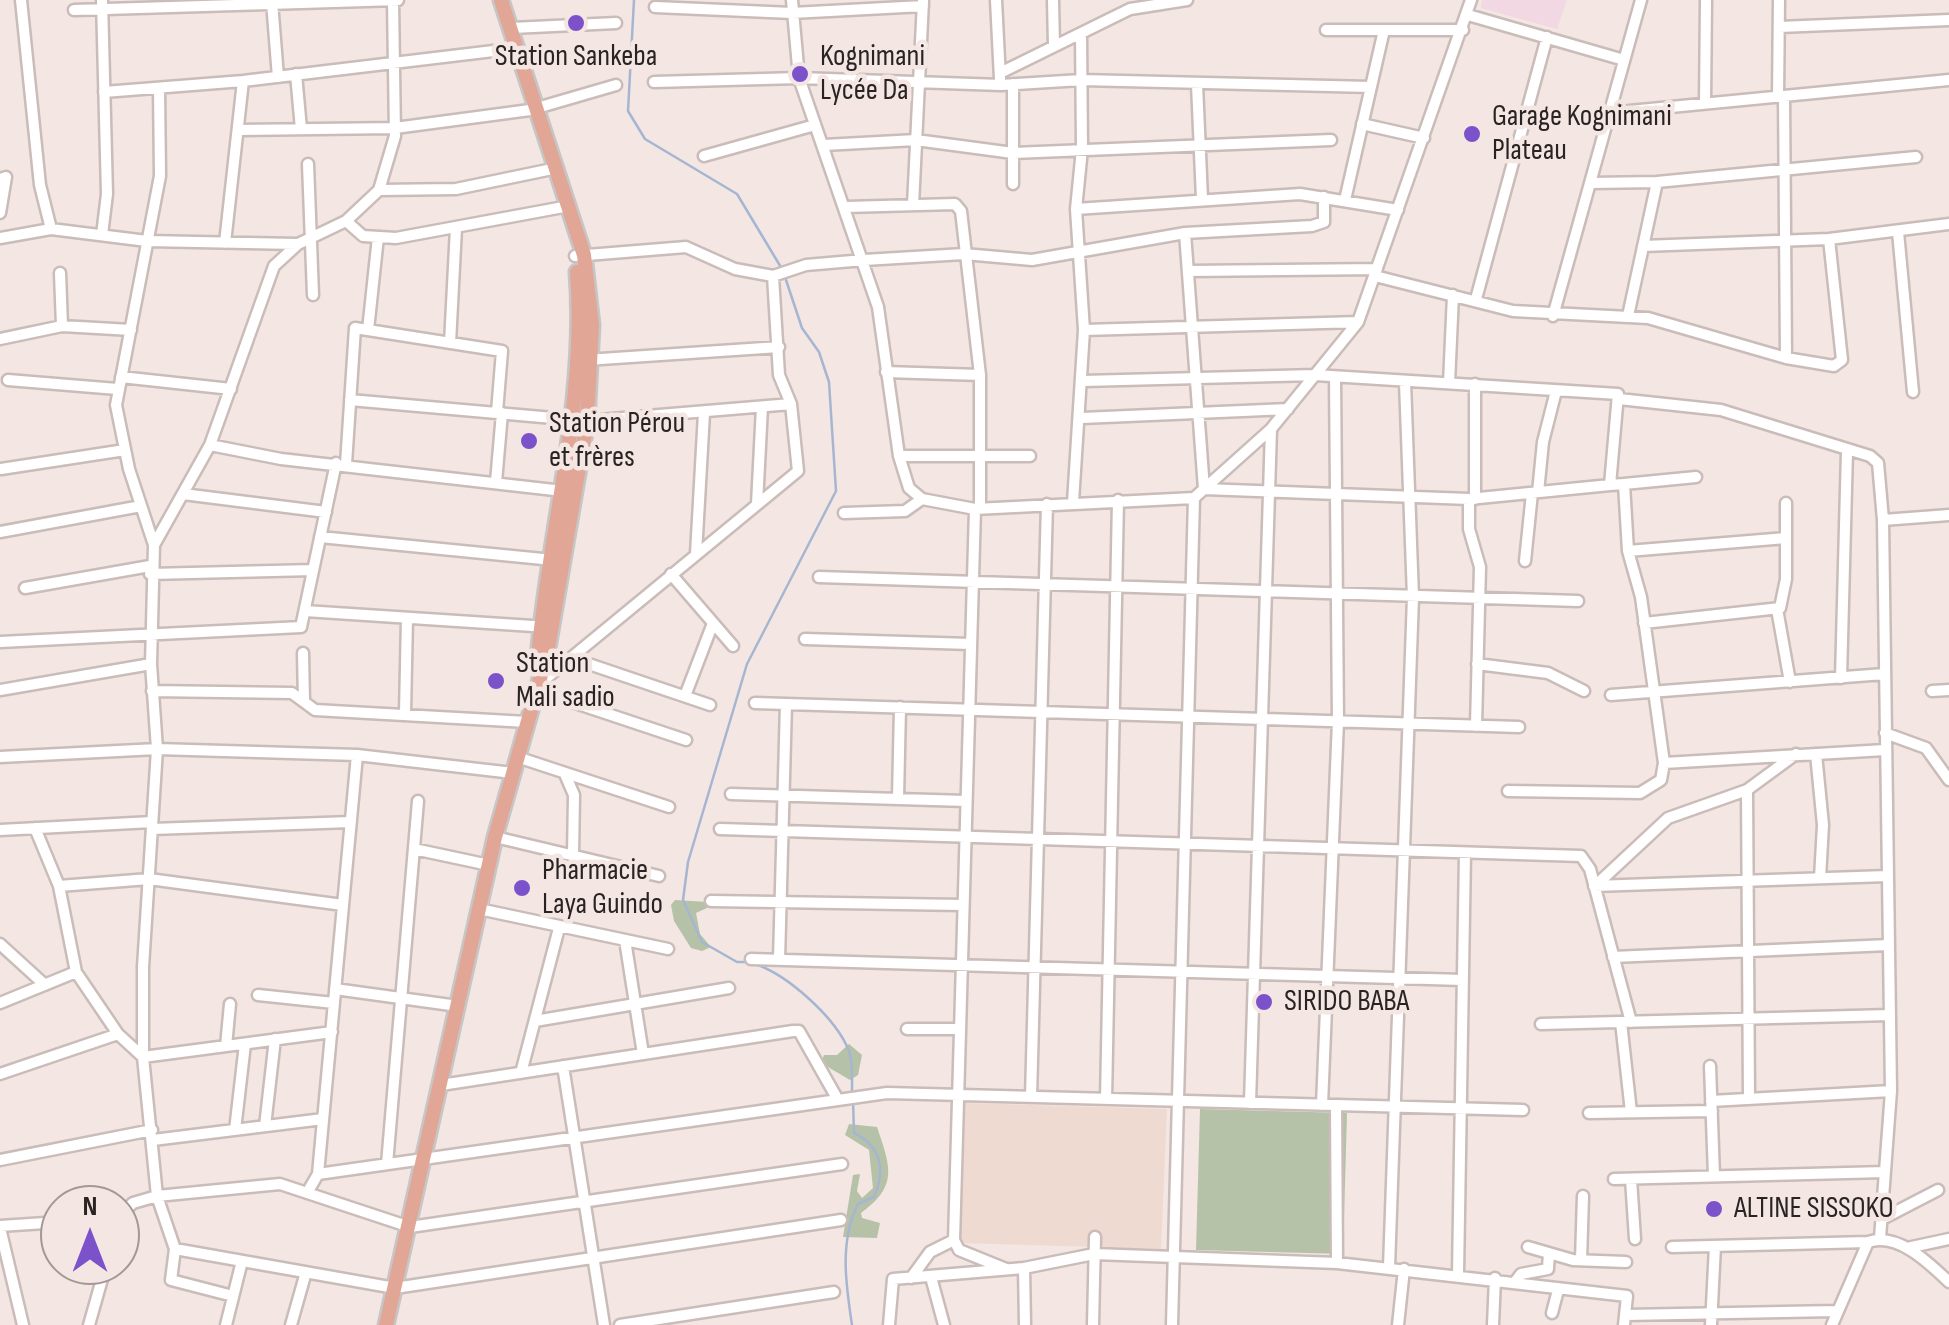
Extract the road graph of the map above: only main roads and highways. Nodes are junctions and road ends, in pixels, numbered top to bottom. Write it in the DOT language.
graph roads {
  1 [pos="492,0"];
  2 [pos="501,0"];
  3 [pos="534,109"];
  4 [pos="581,420"];
  5 [pos="558,560"];
  6 [pos="386,1325"];
  1 -- 3 [label="main road"];
  2 -- 3 [label="main road"];
  3 -- 4 [label="main road"];
  4 -- 5 [label="main road"];
  4 -- 5 [label="main road"];
  5 -- 6 [label="main road"];
}
